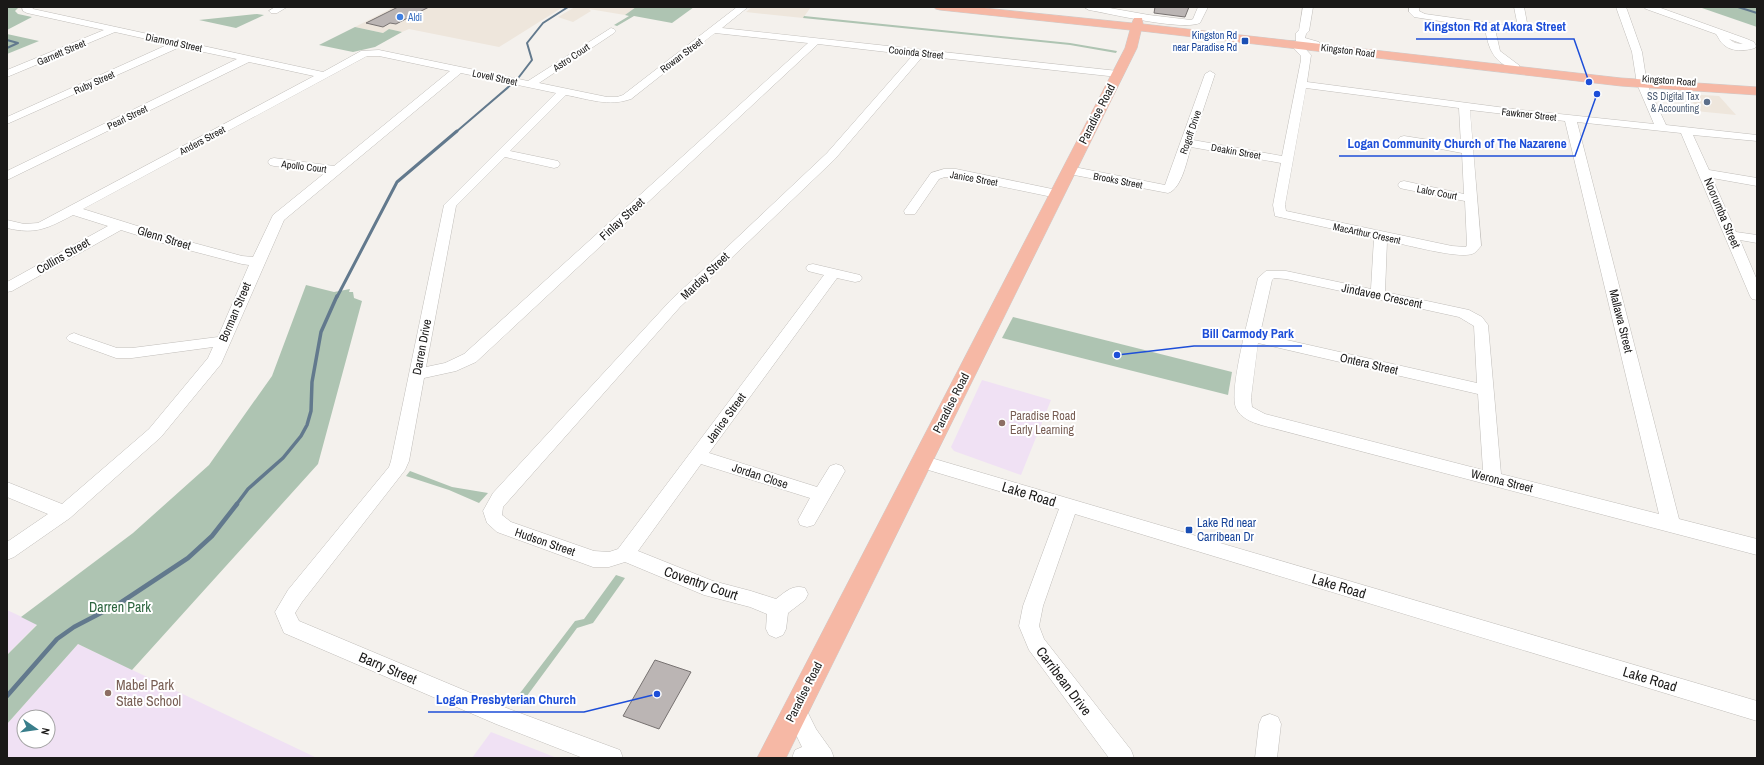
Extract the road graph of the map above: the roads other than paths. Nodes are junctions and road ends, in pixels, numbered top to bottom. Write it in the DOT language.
graph roads {
  1 [pos="27,7"];
  2 [pos="744,7"];
  3 [pos="940,7"];
  4 [pos="1009,7"];
  5 [pos="1014,7"];
  6 [pos="1089,7"];
  7 [pos="1203,7"];
  8 [pos="1308,7"];
  9 [pos="1519,7"];
  10 [pos="1621,7"];
  11 [pos="1649,7"];
  12 [pos="1416,11"];
  13 [pos="1490,27"];
  14 [pos="115,29"];
  15 [pos="611,30"];
  16 [pos="714,30"];
  17 [pos="1139,32"];
  18 [pos="1721,34"];
  19 [pos="1299,38"];
  20 [pos="816,41"];
  21 [pos="180,43"];
  22 [pos="1320,44"];
  23 [pos="371,52"];
  24 [pos="921,52"];
  25 [pos="1496,54"];
  26 [pos="1306,55"];
  27 [pos="248,58"];
  28 [pos="1484,62"];
  29 [pos="1515,66"];
  30 [pos="459,69"];
  31 [pos="7,74"];
  32 [pos="1118,74"];
  33 [pos="1210,74"];
  34 [pos="324,75"];
  35 [pos="1642,81"];
  36 [pos="530,84"];
  37 [pos="1302,84"];
  38 [pos="1757,86"];
  39 [pos="564,91"];
  40 [pos="1757,92"];
  41 [pos="618,100"];
  42 [pos="1464,106"];
  43 [pos="1570,118"];
  44 [pos="7,121"];
  45 [pos="1662,128"];
  46 [pos="1686,131"];
  47 [pos="1404,138"];
  48 [pos="1757,138"];
  49 [pos="1186,142"];
  50 [pos="1467,150"];
  51 [pos="502,153"];
  52 [pos="1287,161"];
  53 [pos="274,162"];
  54 [pos="554,164"];
  55 [pos="335,170"];
  56 [pos="1069,170"];
  57 [pos="1705,173"];
  58 [pos="7,176"];
  59 [pos="1757,182"];
  60 [pos="1404,185"];
  61 [pos="1168,189"];
  62 [pos="1057,194"];
  63 [pos="1471,199"];
  64 [pos="72,210"];
  65 [pos="910,211"];
  66 [pos="7,224"];
  67 [pos="119,225"];
  68 [pos="1731,234"];
  69 [pos="1381,236"];
  70 [pos="1757,239"];
  71 [pos="258,261"];
  72 [pos="813,268"];
  73 [pos="833,273"];
  74 [pos="855,278"];
  75 [pos="7,288"];
  76 [pos="1378,295"];
  77 [pos="1757,296"];
  78 [pos="1252,337"];
  79 [pos="74,338"];
  80 [pos="222,341"];
  81 [pos="417,374"];
  82 [pos="1486,390"];
  83 [pos="1247,413"];
  84 [pos="697,456"];
  85 [pos="921,461"];
  86 [pos="836,472"];
  87 [pos="1493,479"];
  88 [pos="7,489"];
  89 [pos="822,495"];
  90 [pos="494,504"];
  91 [pos="1069,506"];
  92 [pos="64,513"];
  93 [pos="807,520"];
  94 [pos="1670,525"];
  95 [pos="1757,547"];
  96 [pos="7,552"];
  97 [pos="620,557"];
  98 [pos="798,594"];
  99 [pos="778,609"];
  100 [pos="284,612"];
  101 [pos="776,629"];
  102 [pos="795,710"];
  103 [pos="1757,711"];
  104 [pos="1270,724"];
  105 [pos="612,758"];
  106 [pos="771,758"];
  107 [pos="823,758"];
  108 [pos="1123,758"];
  109 [pos="1266,758"];
  1 -- 14 [label="street, Diamond Street"];
  2 -- 16 [label="street, Rowan Street"];
  3 -- 17 [label="main road"];
  4 -- 5 [label="main road, Kingston Road"];
  5 -- 17 [label="main road, Kingston Road"];
  6 -- 7 [label="street"];
  8 -- 19 [label="street"];
  9 -- 13 [label="street"];
  10 -- 35 [label="street"];
  11 -- 18 [label="street"];
  12 -- 13 [label="street"];
  13 -- 25 [label="street"];
  14 -- 21 [label="street, Diamond Street"];
  14 -- 31 [label="street, Garnett Street"];
  15 -- 36 [label="street, Astro Court"];
  16 -- 20 [label="street, Cooinda Street"];
  16 -- 41 [label="street, Rowan Street"];
  17 -- 19 [label="main road, Kingston Road"];
  17 -- 19 [label="main road, Kingston Road"];
  17 -- 32 [label="main road, Paradise Road"];
  19 -- 22 [label="main road, Kingston Road"];
  19 -- 26 [label="street"];
  20 -- 24 [label="street, Cooinda Street"];
  20 -- 81 [label="street, Finlay Street"];
  21 -- 27 [label="street, Diamond Street"];
  21 -- 44 [label="street, Ruby Street"];
  22 -- 26 [label="street"];
  22 -- 28 [label="main road, Kingston Road"];
  22 -- 35 [label="main road, Kingston Road"];
  23 -- 30 [label="street, Lovell Street"];
  23 -- 34 [label="street, Anders Street"];
  24 -- 32 [label="street, Cooinda Street"];
  24 -- 90 [label="street, Marday Street"];
  25 -- 28 [label="street"];
  25 -- 29 [label="street"];
  26 -- 37 [label="street, MacArthur Cresent"];
  27 -- 34 [label="street, Diamond Street"];
  27 -- 58 [label="street, Pearl Street"];
  28 -- 29 [label="main road, Kingston Road"];
  29 -- 35 [label="main road, Kingston Road"];
  30 -- 36 [label="street, Lovell Street"];
  30 -- 55 [label="street, Borman Street"];
  32 -- 56 [label="main road, Paradise Road"];
  33 -- 49 [label="street, Rogoff Drive"];
  34 -- 64 [label="street, Anders Street"];
  35 -- 38 [label="main road, Kingston Road"];
  35 -- 40 [label="main road, Kingston Road"];
  35 -- 45 [label="street"];
  36 -- 39 [label="street, Lovell Street"];
  37 -- 42 [label="street, Fawkner Street"];
  37 -- 52 [label="street, MacArthur Cresent"];
  39 -- 41 [label="street, Lovell Street"];
  39 -- 51 [label="street, Darren Drive"];
  42 -- 43 [label="street, Fawkner Street"];
  42 -- 50 [label="street, MacArthur Cresent"];
  43 -- 45 [label="street, Fawkner Street"];
  43 -- 94 [label="street, Mallawa Street"];
  45 -- 46 [label="street, Fawkner Street"];
  46 -- 48 [label="street, Fawkner Street"];
  46 -- 57 [label="street, Noorumba Street"];
  47 -- 50 [label="street"];
  49 -- 52 [label="street, Deakin Street"];
  49 -- 61 [label="street, Rogoff Drive"];
  50 -- 63 [label="street, MacArthur Cresent"];
  51 -- 54 [label="street"];
  51 -- 81 [label="street, Darren Drive"];
  52 -- 69 [label="street, MacArthur Cresent"];
  53 -- 55 [label="street, Apollo Court"];
  55 -- 71 [label="street, Borman Street"];
  56 -- 61 [label="street, Brooks Street"];
  56 -- 62 [label="main road, Paradise Road"];
  57 -- 59 [label="street"];
  57 -- 68 [label="street, Noorumba Street"];
  60 -- 63 [label="street, Lalor Court"];
  62 -- 65 [label="street, Janice Street"];
  62 -- 85 [label="main road, Paradise Road"];
  63 -- 69 [label="street, MacArthur Cresent"];
  64 -- 66 [label="street, Anders Street"];
  64 -- 67 [label="street, Glenn Street"];
  67 -- 71 [label="street, Glenn Street"];
  67 -- 75 [label="street, Collins Street"];
  68 -- 70 [label="street"];
  68 -- 77 [label="street, Noorumba Street"];
  69 -- 76 [label="street"];
  71 -- 80 [label="street, Borman Street"];
  72 -- 73 [label="street"];
  73 -- 74 [label="street"];
  73 -- 84 [label="street, Janice Street"];
  76 -- 78 [label="street, Jindavee Crescent"];
  76 -- 82 [label="street, Jindavee Crescent"];
  78 -- 82 [label="street, Ontera Street"];
  78 -- 83 [label="street, Jindavee Crescent"];
  79 -- 80 [label="street"];
  80 -- 92 [label="street, Borman Street"];
  81 -- 100 [label="street, Darren Drive"];
  82 -- 87 [label="street, Jindavee Crescent"];
  83 -- 87 [label="street, Werona Street"];
  84 -- 89 [label="street, Jordan Close"];
  84 -- 97 [label="street, Janice Street"];
  85 -- 91 [label="street, Lake Road"];
  85 -- 102 [label="main road, Paradise Road"];
  86 -- 89 [label="street"];
  87 -- 94 [label="street, Werona Street"];
  88 -- 92 [label="street"];
  89 -- 93 [label="street"];
  90 -- 97 [label="street, Hudson Street"];
  91 -- 103 [label="street, Lake Road"];
  91 -- 108 [label="street, Carribean Drive"];
  92 -- 96 [label="street, Borman Street"];
  94 -- 95 [label="street, Werona Street"];
  97 -- 99 [label="street, Coventry Court"];
  98 -- 99 [label="street"];
  99 -- 101 [label="street"];
  100 -- 105 [label="street, Barry Street"];
  102 -- 106 [label="main road, Paradise Road"];
  102 -- 107 [label="street"];
  104 -- 109 [label="street"];
}
